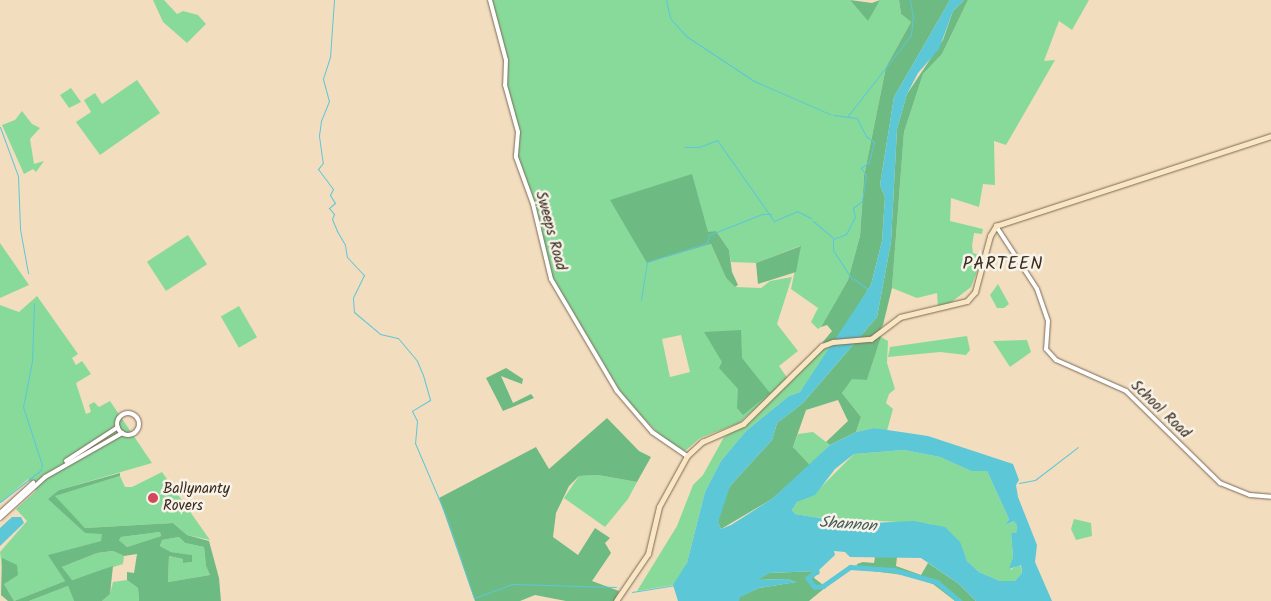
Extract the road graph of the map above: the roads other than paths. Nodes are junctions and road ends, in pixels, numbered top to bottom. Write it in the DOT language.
graph roads {
  1 [pos="490,0"];
  2 [pos="1271,136"];
  3 [pos="996,226"];
  4 [pos="118,427"];
  5 [pos="122,433"];
  6 [pos="687,456"];
  7 [pos="1271,497"];
  8 [pos="0,514"];
  9 [pos="0,518"];
  10 [pos="616,601"];
  1 -- 6 [label="street, Sweeps Road"];
  2 -- 3 [label="main road"];
  3 -- 6 [label="main road"];
  3 -- 7 [label="street, School Road"];
  4 -- 5 [label="street"];
  4 -- 5 [label="street"];
  4 -- 8 [label="street"];
  5 -- 9 [label="street"];
  6 -- 10 [label="main road"];
}
